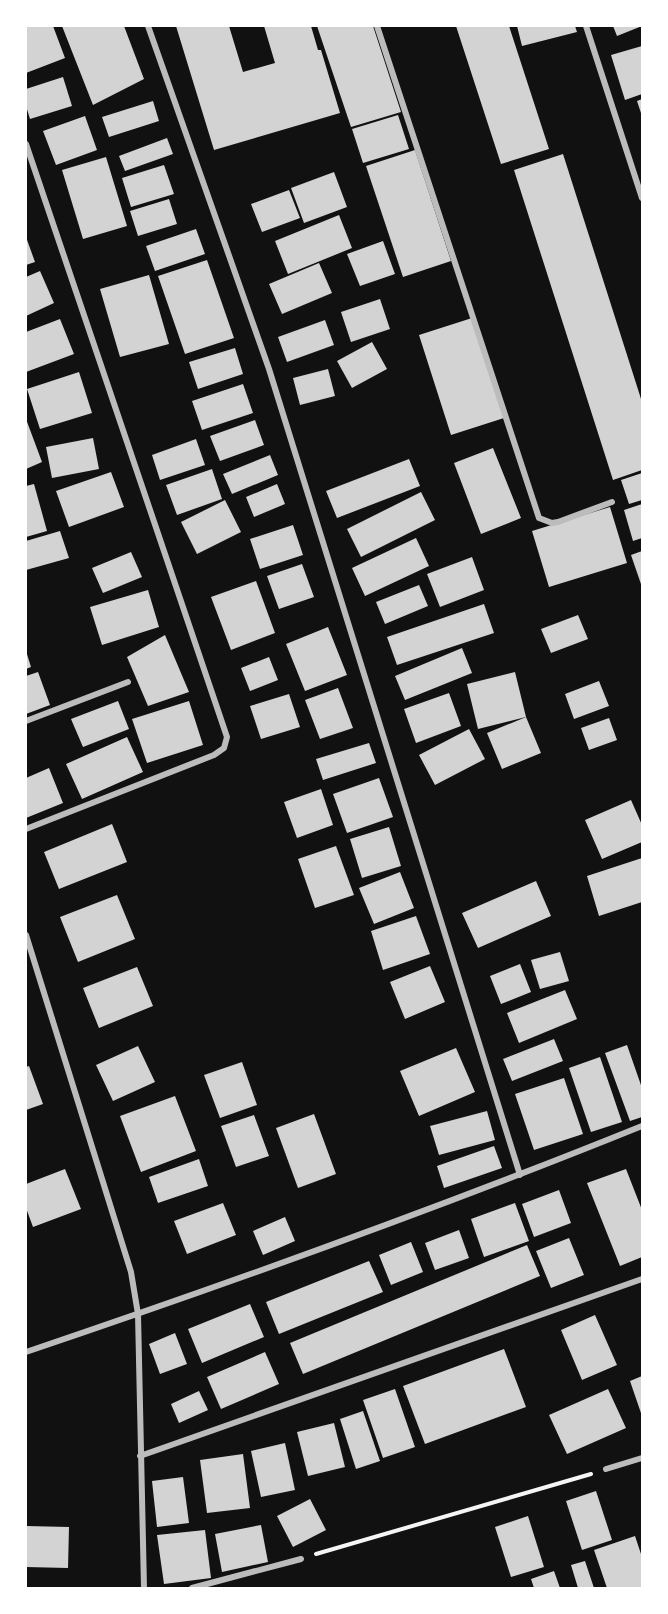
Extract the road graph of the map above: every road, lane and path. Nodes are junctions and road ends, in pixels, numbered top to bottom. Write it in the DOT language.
graph roads {
  1 [pos="148,26"];
  2 [pos="377,26"];
  3 [pos="586,26"];
  4 [pos="26,144"];
  5 [pos="642,198"];
  6 [pos="612,502"];
  7 [pos="128,682"];
  8 [pos="26,721"];
  9 [pos="26,830"];
  10 [pos="26,935"];
  11 [pos="642,1126"];
  12 [pos="520,1175"];
  13 [pos="642,1279"];
  14 [pos="138,1314"];
  15 [pos="26,1352"];
  16 [pos="140,1456"];
  17 [pos="642,1458"];
  18 [pos="606,1469"];
  19 [pos="301,1559"];
  20 [pos="144,1588"];
  21 [pos="192,1588"];
  1 -- 12 [label="street"];
  2 -- 6 [label="street"];
  3 -- 5 [label="street"];
  4 -- 9 [label="street"];
  7 -- 8 [label="street"];
  10 -- 14 [label="street"];
  11 -- 12 [label="street"];
  12 -- 14 [label="street"];
  13 -- 16 [label="street"];
  14 -- 15 [label="street"];
  14 -- 16 [label="street"];
  16 -- 20 [label="street"];
  17 -- 18 [label="street"];
  18 -- 19 [label="path"];
  19 -- 21 [label="street"];
}
